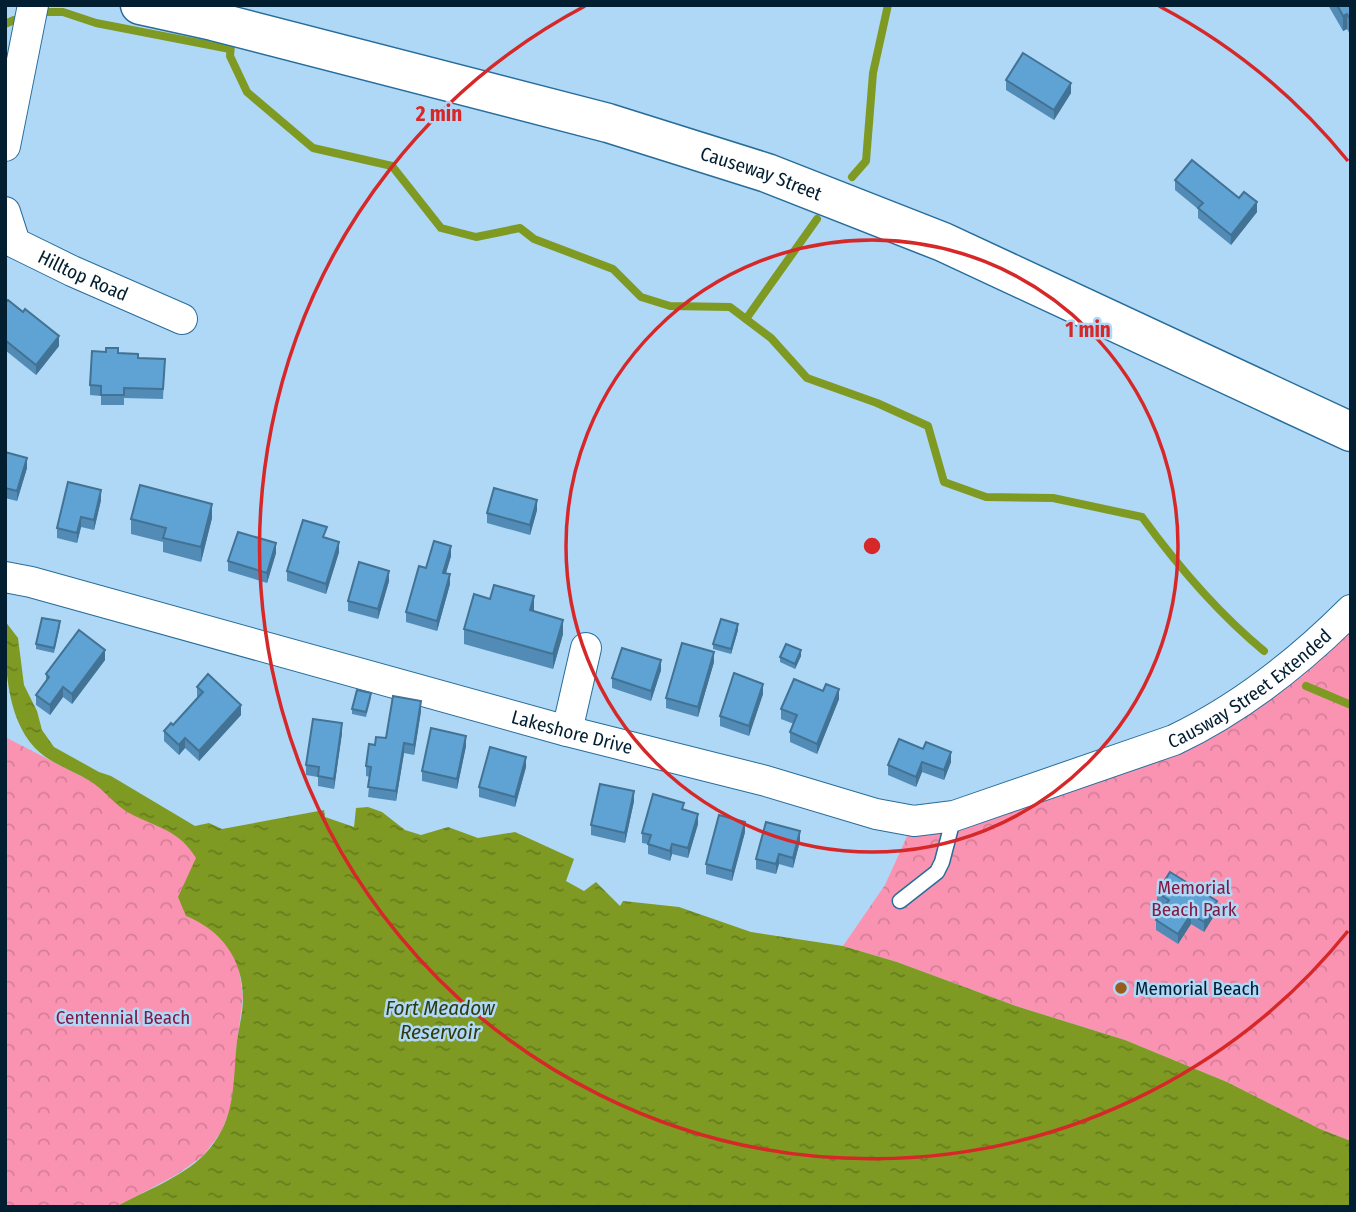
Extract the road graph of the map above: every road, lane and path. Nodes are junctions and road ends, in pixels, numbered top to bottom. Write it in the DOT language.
graph roads {
  1 [pos="33,5"];
  2 [pos="140,5"];
  3 [pos="5,146"];
  4 [pos="5,212"];
  5 [pos="182,319"];
  6 [pos="1351,432"];
  7 [pos="5,577"];
  8 [pos="1351,610"];
  9 [pos="586,648"];
  10 [pos="567,731"];
  11 [pos="1137,753"];
  12 [pos="954,816"];
  13 [pos="900,901"];
  1 -- 3 [label="street"];
  2 -- 6 [label="street, Causeway Street"];
  4 -- 5 [label="street, Hilltop Road"];
  7 -- 10 [label="street, Lakeshore Drive"];
  8 -- 11 [label="street, Causway Street Extended"];
  9 -- 10 [label="street"];
  10 -- 12 [label="street, Lakeshore Drive"];
  11 -- 12 [label="street, Lakeshore Drive"];
  12 -- 13 [label="lane"];
}
